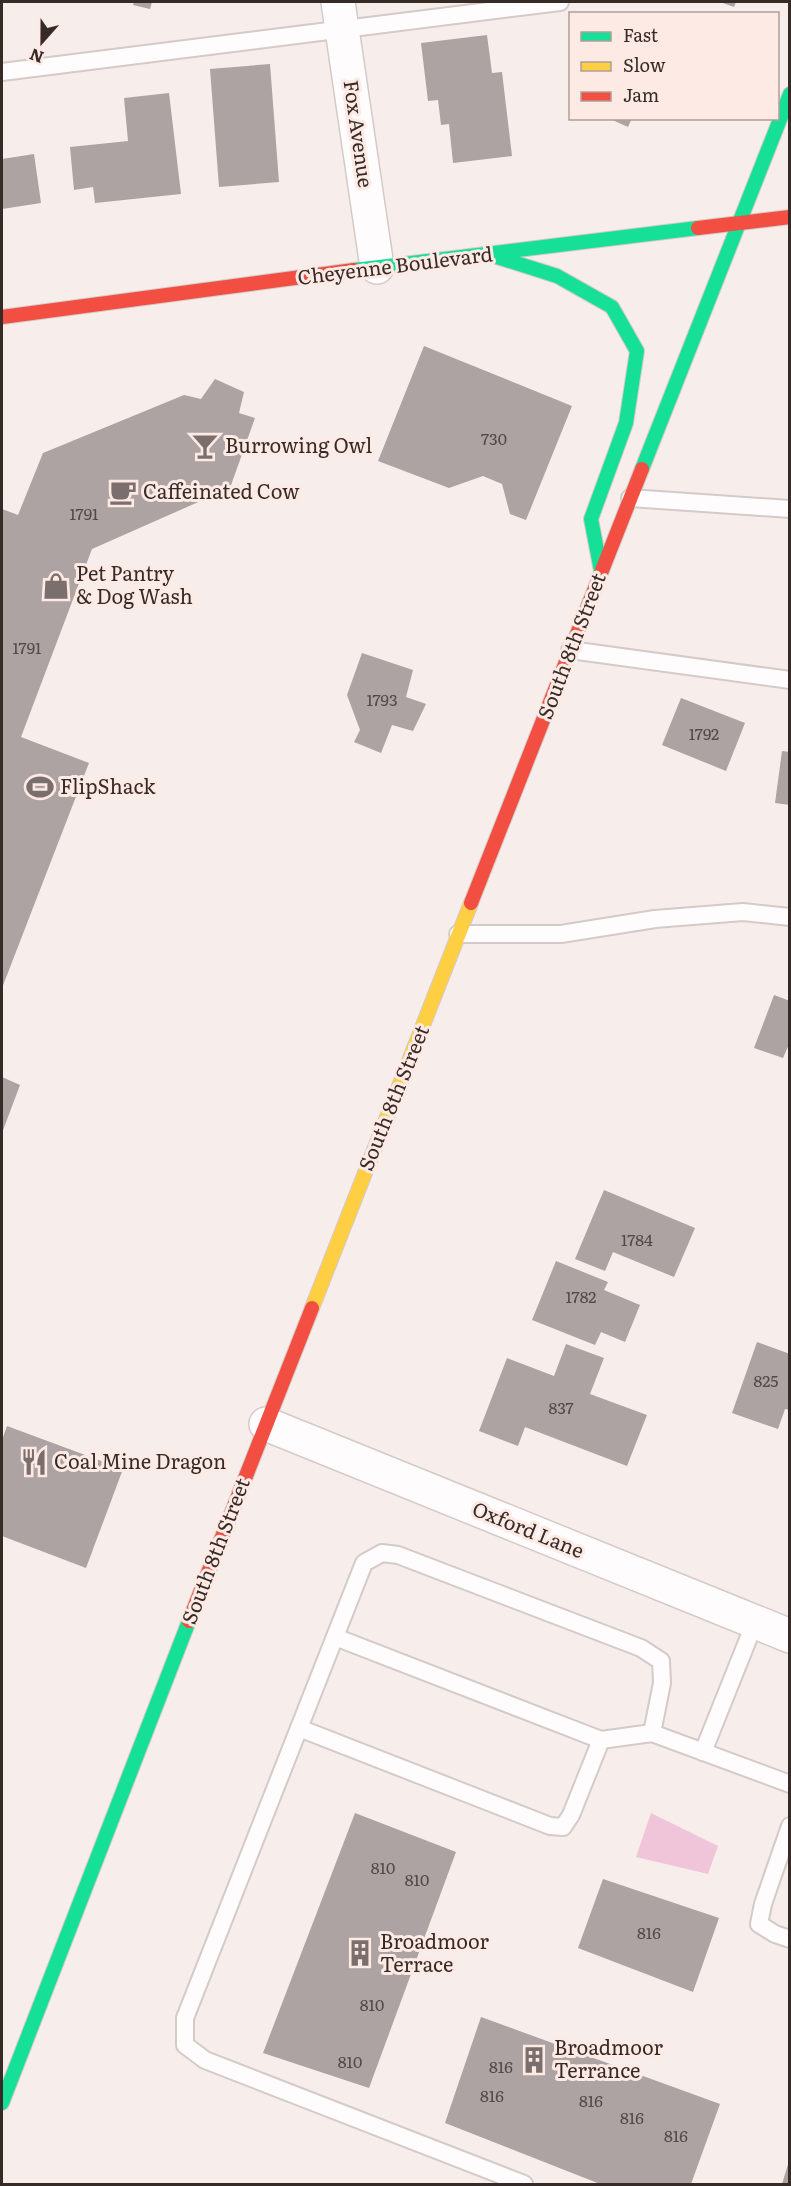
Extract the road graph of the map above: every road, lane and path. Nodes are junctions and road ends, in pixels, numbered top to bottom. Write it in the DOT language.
graph roads {
  1 [pos="560,2"];
  2 [pos="340,15"];
  3 [pos="2,72"];
  4 [pos="789,94"];
  5 [pos="779,120"];
  6 [pos="779,120"];
  7 [pos="789,217"];
  8 [pos="739,223"];
  9 [pos="487,254"];
  10 [pos="377,267"];
  11 [pos="2,317"];
  12 [pos="630,498"];
  13 [pos="789,509"];
  14 [pos="601,572"];
  15 [pos="570,650"];
  16 [pos="789,680"];
  17 [pos="789,917"];
  18 [pos="458,934"];
  19 [pos="266,1424"];
  20 [pos="755,1622"];
  21 [pos="789,1636"];
  22 [pos="335,1637"];
  23 [pos="298,1728"];
  24 [pos="652,1733"];
  25 [pos="601,1740"];
  26 [pos="703,1752"];
  27 [pos="789,1784"];
  28 [pos="789,1826"];
  29 [pos="789,1938"];
  30 [pos="2,2103"];
  31 [pos="524,2184"];
  1 -- 2 [label="lane"];
  2 -- 3 [label="lane"];
  2 -- 10 [label="street, Fox Avenue"];
  4 -- 6 [label="main road, South 8th Street"];
  5 -- 8 [label="main road, South 8th Street"];
  7 -- 8 [label="main road, Cheyenne Boulevard"];
  8 -- 9 [label="main road, Cheyenne Boulevard"];
  8 -- 12 [label="main road, South 8th Street"];
  9 -- 10 [label="main road, Cheyenne Boulevard"];
  9 -- 14 [label="main road"];
  10 -- 11 [label="main road, Cheyenne Boulevard"];
  12 -- 13 [label="lane"];
  12 -- 14 [label="main road, South 8th Street"];
  14 -- 15 [label="main road, South 8th Street"];
  15 -- 16 [label="lane"];
  15 -- 18 [label="main road, South 8th Street"];
  17 -- 18 [label="lane"];
  18 -- 19 [label="main road, South 8th Street"];
  19 -- 20 [label="street, Oxford Lane"];
  19 -- 30 [label="main road, South 8th Street"];
  20 -- 21 [label="street, Oxford Lane"];
  20 -- 26 [label="lane"];
  22 -- 23 [label="lane"];
  22 -- 24 [label="lane"];
  22 -- 25 [label="lane"];
  23 -- 25 [label="lane"];
  23 -- 31 [label="lane"];
  24 -- 25 [label="lane"];
  24 -- 26 [label="lane"];
  26 -- 27 [label="lane"];
  28 -- 29 [label="lane"];
}
